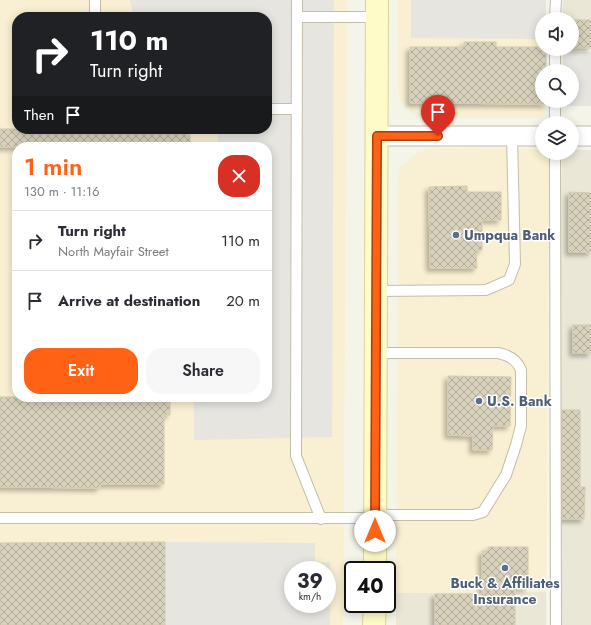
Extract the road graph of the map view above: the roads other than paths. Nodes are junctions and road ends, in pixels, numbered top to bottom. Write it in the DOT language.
graph roads {
  1 [pos="95,0"];
  2 [pos="298,0"];
  3 [pos="556,0"];
  4 [pos="378,9"];
  5 [pos="95,12"];
  6 [pos="555,12"];
  7 [pos="298,17"];
  8 [pos="272,109"];
  9 [pos="297,109"];
  10 [pos="377,136"];
  11 [pos="512,136"];
  12 [pos="535,136"];
  13 [pos="579,136"];
  14 [pos="591,136"];
  15 [pos="555,160"];
  16 [pos="377,291"];
  17 [pos="376,353"];
  18 [pos="375,517"];
  19 [pos="0,518"];
  20 [pos="320,518"];
  21 [pos="375,561"];
  22 [pos="375,613"];
  23 [pos="374,625"];
  24 [pos="556,625"];
  1 -- 5 [label="lane"];
  2 -- 7 [label="lane"];
  3 -- 6 [label="lane"];
  4 -- 7 [label="lane"];
  4 -- 10 [label="street"];
  7 -- 9 [label="lane"];
  8 -- 9 [label="lane"];
  9 -- 20 [label="lane"];
  10 -- 11 [label="street"];
  10 -- 16 [label="street"];
  11 -- 12 [label="street"];
  11 -- 16 [label="lane"];
  13 -- 14 [label="street"];
  15 -- 24 [label="lane"];
  16 -- 17 [label="street"];
  17 -- 18 [label="street"];
  17 -- 18 [label="lane"];
  18 -- 20 [label="lane"];
  18 -- 21 [label="street"];
  19 -- 20 [label="lane"];
  22 -- 23 [label="street"];
}
